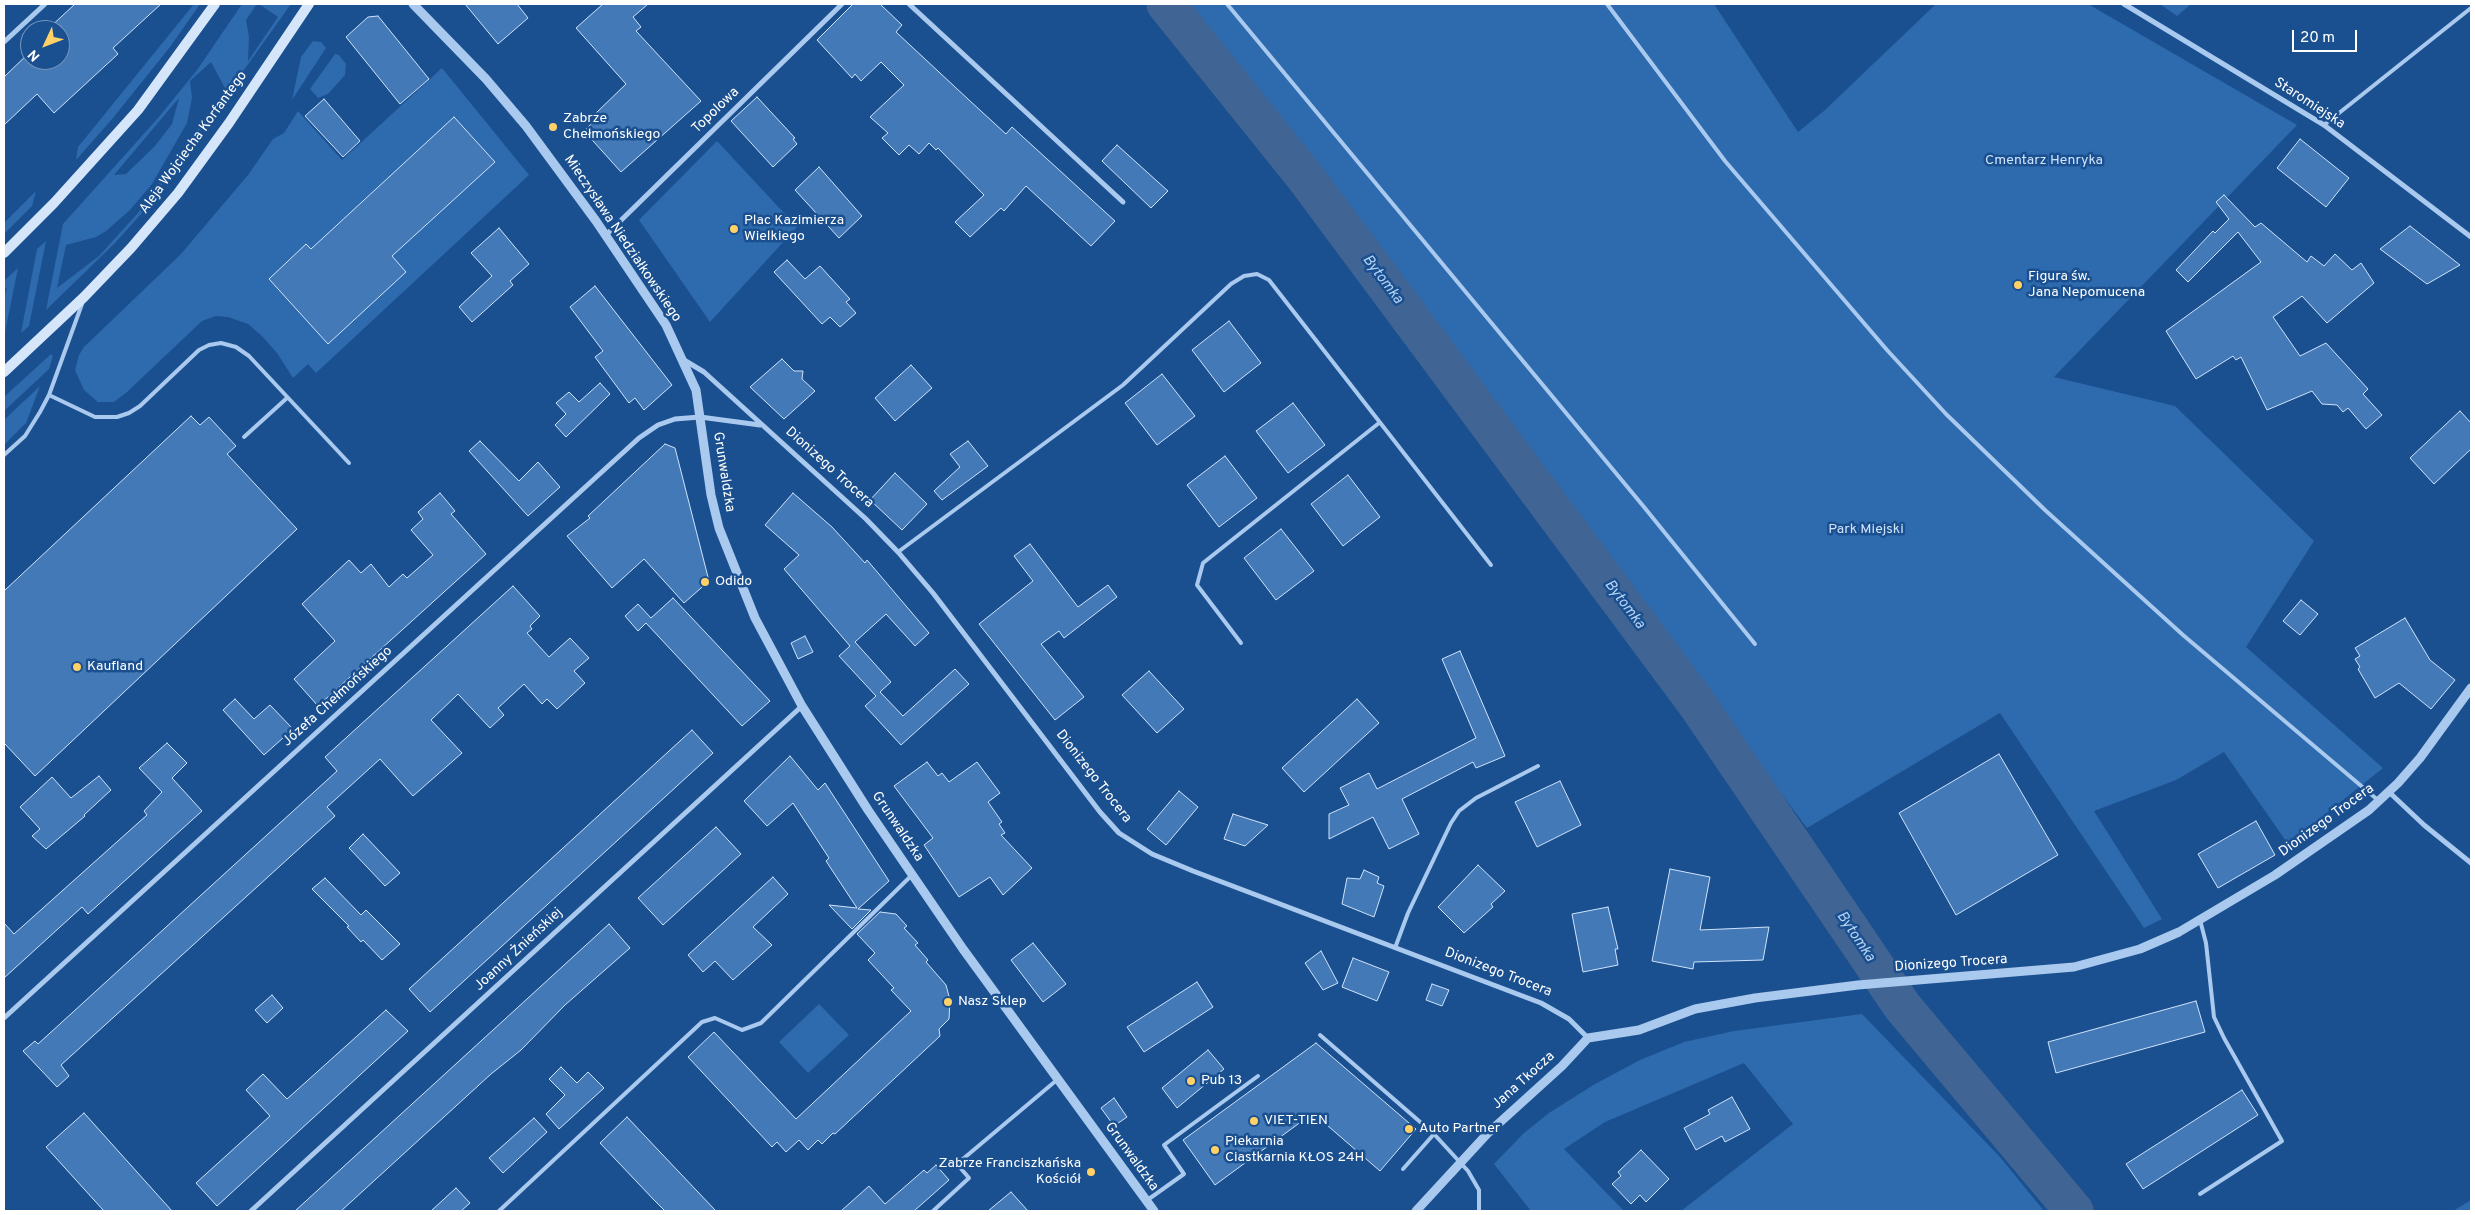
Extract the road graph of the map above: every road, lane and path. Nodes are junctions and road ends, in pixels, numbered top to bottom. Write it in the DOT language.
graph roads {
  1 [pos="44,4"];
  2 [pos="215,4"];
  3 [pos="309,4"];
  4 [pos="413,4"];
  5 [pos="842,4"];
  6 [pos="909,4"];
  7 [pos="1227,4"];
  8 [pos="1607,4"];
  9 [pos="2124,4"];
  10 [pos="2471,8"];
  11 [pos="4,42"];
  12 [pos="2324,125"];
  13 [pos="1123,202"];
  14 [pos="606,235"];
  15 [pos="2471,237"];
  16 [pos="4,253"];
  17 [pos="84,297"];
  18 [pos="683,360"];
  19 [pos="4,372"];
  20 [pos="49,395"];
  21 [pos="287,398"];
  22 [pos="700,417"];
  23 [pos="1379,423"];
  24 [pos="761,425"];
  25 [pos="244,437"];
  26 [pos="4,456"];
  27 [pos="349,463"];
  28 [pos="898,552"];
  29 [pos="1491,565"];
  30 [pos="1241,644"];
  31 [pos="1755,644"];
  32 [pos="2471,688"];
  33 [pos="802,706"];
  34 [pos="1538,766"];
  35 [pos="2389,792"];
  36 [pos="2379,801"];
  37 [pos="2471,863"];
  38 [pos="912,874"];
  39 [pos="2200,920"];
  40 [pos="1396,948"];
  41 [pos="4,1018"];
  42 [pos="1320,1035"];
  43 [pos="1588,1038"];
  44 [pos="1258,1076"];
  45 [pos="1058,1079"];
  46 [pos="1434,1134"];
  47 [pos="1460,1164"];
  48 [pos="1403,1169"];
  49 [pos="2200,1194"];
  50 [pos="1146,1201"];
  51 [pos="252,1211"];
  52 [pos="499,1211"];
  53 [pos="933,1211"];
  54 [pos="1154,1211"];
  55 [pos="1416,1211"];
  56 [pos="1479,1211"];
  1 -- 11 [label="street"];
  2 -- 16 [label="main road"];
  3 -- 17 [label="main road, Aleja Wojciecha Korfantego"];
  4 -- 14 [label="street, Mieczysława Niedziałkowskiego"];
  5 -- 14 [label="street, Topolowa"];
  6 -- 13 [label="street"];
  7 -- 31 [label="lane"];
  8 -- 36 [label="lane"];
  9 -- 12 [label="street, Staromiejska"];
  10 -- 12 [label="lane"];
  12 -- 15 [label="street, Staromiejska"];
  14 -- 18 [label="street, Mieczysława Niedziałkowskiego"];
  17 -- 19 [label="main road, Aleja Wojciecha Korfantego"];
  17 -- 20 [label="lane"];
  18 -- 22 [label="street, Mieczysława Niedziałkowskiego"];
  18 -- 24 [label="street, Dionizego Trocera"];
  20 -- 21 [label="lane"];
  20 -- 26 [label="lane"];
  21 -- 25 [label="lane"];
  21 -- 27 [label="lane"];
  22 -- 24 [label="street"];
  22 -- 33 [label="street, Grunwaldzka"];
  22 -- 41 [label="street, Józefa Chełmońskiego"];
  23 -- 28 [label="lane"];
  23 -- 29 [label="lane"];
  23 -- 30 [label="lane"];
  24 -- 28 [label="street, Dionizego Trocera"];
  28 -- 40 [label="street, Dionizego Trocera"];
  32 -- 35 [label="street, Dionizego Trocera"];
  33 -- 38 [label="street, Grunwaldzka"];
  33 -- 51 [label="street, Joanny Żnieńskiej"];
  34 -- 40 [label="lane"];
  35 -- 36 [label="street, Dionizego Trocera"];
  35 -- 37 [label="street"];
  36 -- 39 [label="street, Dionizego Trocera"];
  38 -- 45 [label="street, Grunwaldzka"];
  38 -- 52 [label="lane"];
  39 -- 43 [label="street, Dionizego Trocera"];
  39 -- 49 [label="lane"];
  40 -- 43 [label="street, Dionizego Trocera"];
  42 -- 46 [label="lane"];
  43 -- 47 [label="street, Jana Tkocza"];
  44 -- 50 [label="lane"];
  45 -- 50 [label="street, Grunwaldzka"];
  45 -- 53 [label="lane"];
  46 -- 47 [label="lane"];
  46 -- 48 [label="lane"];
  47 -- 55 [label="street, Jana Tkocza"];
  47 -- 56 [label="lane"];
  50 -- 54 [label="street, Grunwaldzka"];
}
